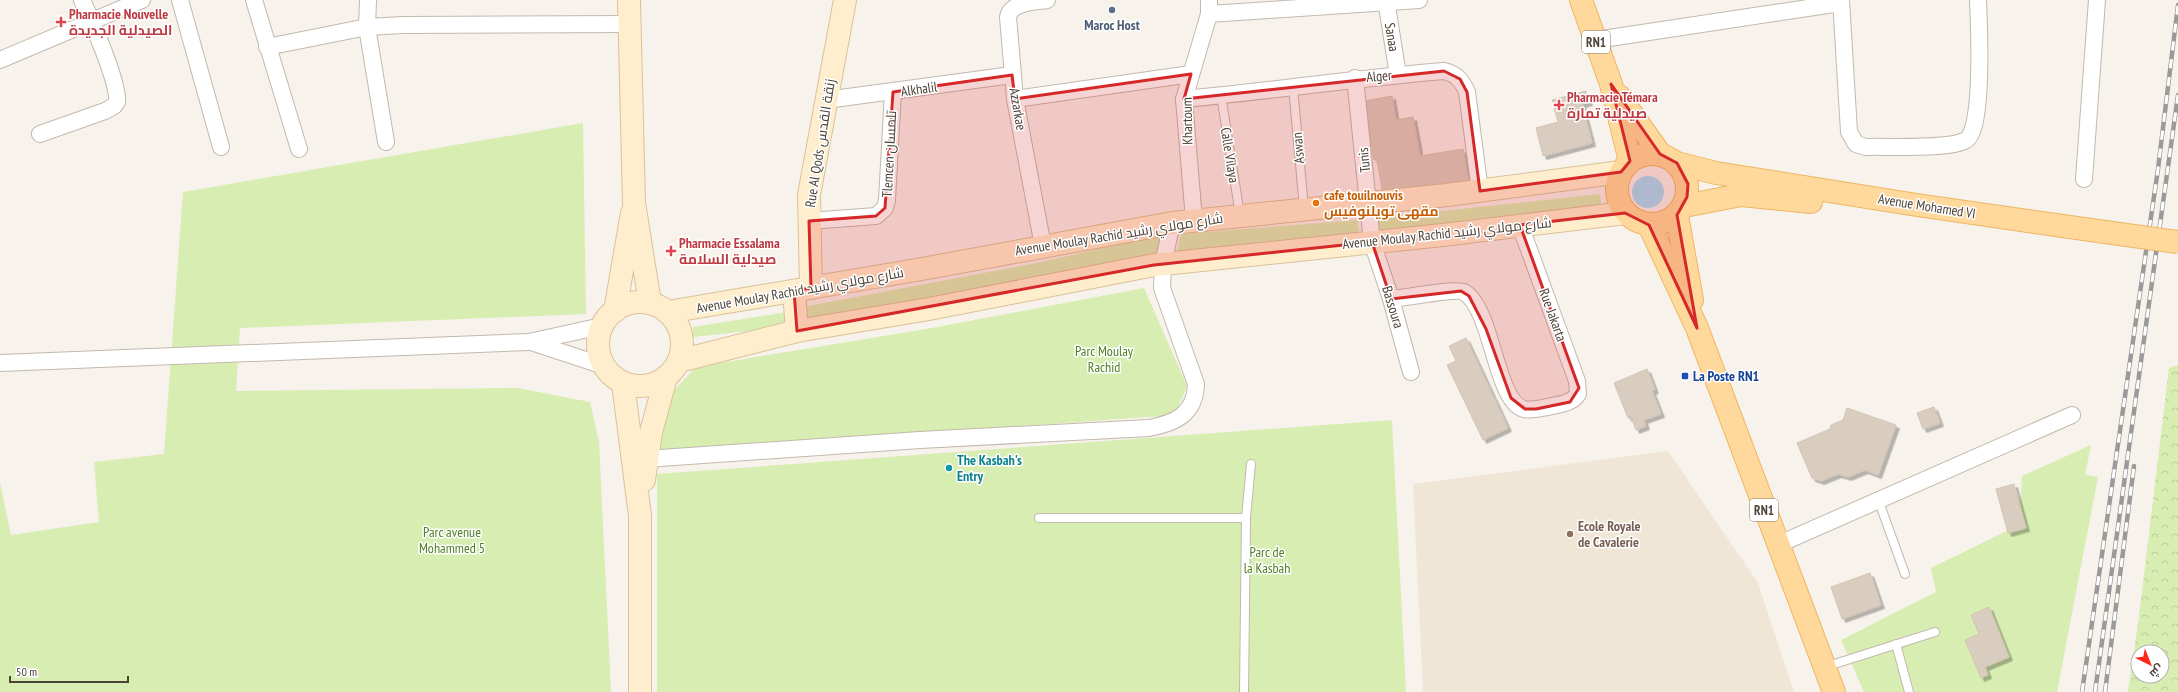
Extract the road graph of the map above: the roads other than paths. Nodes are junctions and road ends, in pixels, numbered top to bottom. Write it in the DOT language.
graph roads {
  1 [pos="82,0"];
  2 [pos="142,0"];
  3 [pos="180,0"];
  4 [pos="254,0"];
  5 [pos="368,0"];
  6 [pos="629,0"];
  7 [pos="846,0"];
  8 [pos="1047,0"];
  9 [pos="1386,0"];
  10 [pos="1419,0"];
  11 [pos="1581,0"];
  12 [pos="1978,0"];
  13 [pos="2097,0"];
  14 [pos="1841,2"];
  15 [pos="1209,7"];
  16 [pos="92,21"];
  17 [pos="629,24"];
  18 [pos="367,27"];
  19 [pos="1596,40"];
  20 [pos="267,47"];
  21 [pos="0,60"];
  22 [pos="1191,74"];
  23 [pos="1012,75"];
  24 [pos="1398,75"];
  25 [pos="1355,78"];
  26 [pos="1611,84"];
  27 [pos="1293,87"];
  28 [pos="893,92"];
  29 [pos="1221,95"];
  30 [pos="1015,99"];
  31 [pos="1184,99"];
  32 [pos="826,100"];
  33 [pos="40,134"];
  34 [pos="386,142"];
  35 [pos="221,147"];
  36 [pos="299,149"];
  37 [pos="1668,158"];
  38 [pos="1626,167"];
  39 [pos="2084,179"];
  40 [pos="1480,191"];
  41 [pos="1369,202"];
  42 [pos="634,203"];
  43 [pos="1304,209"];
  44 [pos="1680,210"];
  45 [pos="1625,213"];
  46 [pos="1240,215"];
  47 [pos="1194,220"];
  48 [pos="809,221"];
  49 [pos="1172,223"];
  50 [pos="1649,225"];
  51 [pos="1520,226"];
  52 [pos="2106,237"];
  53 [pos="1372,242"];
  54 [pos="2178,242"];
  55 [pos="1043,246"];
  56 [pos="2178,253"];
  57 [pos="1163,264"];
  58 [pos="802,290"];
  59 [pos="1391,299"];
  60 [pos="659,307"];
  61 [pos="608,318"];
  62 [pos="1697,328"];
  63 [pos="797,331"];
  64 [pos="529,342"];
  65 [pos="0,364"];
  66 [pos="604,366"];
  67 [pos="673,369"];
  68 [pos="1411,372"];
  69 [pos="623,383"];
  70 [pos="2072,415"];
  71 [pos="646,460"];
  72 [pos="1251,464"];
  73 [pos="1878,499"];
  74 [pos="640,516"];
  75 [pos="1039,518"];
  76 [pos="1246,518"];
  77 [pos="1777,545"];
  78 [pos="1905,574"];
  79 [pos="1935,632"];
  80 [pos="1896,644"];
  81 [pos="1824,667"];
  82 [pos="640,692"];
  83 [pos="1244,692"];
  84 [pos="1834,692"];
  85 [pos="1909,692"];
  1 -- 16 [label="street"];
  2 -- 16 [label="street"];
  3 -- 35 [label="street"];
  4 -- 20 [label="street"];
  5 -- 18 [label="street"];
  6 -- 17 [label="main road"];
  7 -- 32 [label="main road, Rue Al Qods زنقة القدس"];
  8 -- 23 [label="street, Azzarkae"];
  9 -- 10 [label="street"];
  9 -- 15 [label="street"];
  9 -- 24 [label="street, Sanaa"];
  11 -- 19 [label="main road, RN1"];
  12 -- 14 [label="street"];
  13 -- 39 [label="street"];
  14 -- 19 [label="street"];
  15 -- 22 [label="street, Khartoum"];
  16 -- 21 [label="street"];
  16 -- 33 [label="street"];
  17 -- 18 [label="street"];
  17 -- 42 [label="main road"];
  18 -- 20 [label="street"];
  18 -- 34 [label="street"];
  19 -- 26 [label="main road, RN1"];
  20 -- 36 [label="street"];
  22 -- 30 [label="street"];
  22 -- 31 [label="street, Khartoum"];
  23 -- 28 [label="street, Alkhalil"];
  23 -- 30 [label="street, Azzarkae"];
  24 -- 25 [label="street, Alger"];
  24 -- 40 [label="street, Alger"];
  25 -- 27 [label="street, Alger"];
  25 -- 41 [label="street, Tunis"];
  26 -- 37 [label="main road, RN1"];
  26 -- 38 [label="main road, RN1"];
  27 -- 29 [label="street, Alger"];
  27 -- 43 [label="lane, Aswan"];
  28 -- 32 [label="street, Alkhalil"];
  28 -- 48 [label="street, Tlemcen تلمسان"];
  29 -- 31 [label="street, Alger"];
  29 -- 46 [label="lane, Calle Vilaya"];
  30 -- 55 [label="street, Azzarkae"];
  31 -- 47 [label="street, Khartoum"];
  32 -- 48 [label="main road, Rue Al Qods زنقة القدس"];
  37 -- 38 [label="main road"];
  37 -- 44 [label="main road, RN1"];
  37 -- 52 [label="main road, Avenue Mohamed VI"];
  38 -- 40 [label="main road, Avenue Moulay Rachid شارع مولاي رشيد"];
  38 -- 45 [label="main road, RN1"];
  40 -- 41 [label="main road, Avenue Moulay Rachid شارع مولاي رشيد"];
  41 -- 43 [label="main road, Avenue Moulay Rachid شارع مولاي رشيد"];
  41 -- 53 [label="street, Tunis"];
  42 -- 60 [label="main road"];
  42 -- 61 [label="main road"];
  43 -- 46 [label="main road, Avenue Moulay Rachid شارع مولاي رشيد"];
  44 -- 50 [label="main road"];
  44 -- 52 [label="main road, Avenue Mohamed VI"];
  44 -- 62 [label="main road, RN1"];
  45 -- 50 [label="main road"];
  45 -- 51 [label="main road, Avenue Moulay Rachid شارع مولاي رشيد"];
  46 -- 47 [label="main road, Avenue Moulay Rachid شارع مولاي رشيد"];
  47 -- 49 [label="main road, Avenue Moulay Rachid شارع مولاي رشيد"];
  48 -- 58 [label="main road, Rue Al Qods زنقة القدس"];
  49 -- 55 [label="main road, Avenue Moulay Rachid شارع مولاي رشيد"];
  49 -- 57 [label="street"];
  50 -- 62 [label="main road, RN1"];
  51 -- 53 [label="main road, Avenue Moulay Rachid شارع مولاي رشيد"];
  51 -- 59 [label="street, Rue Jakarta"];
  52 -- 54 [label="main road, Avenue Mohamed VI, bridge"];
  52 -- 56 [label="main road, Avenue Mohamed VI"];
  53 -- 57 [label="main road, Avenue Moulay Rachid شارع مولاي رشيد"];
  53 -- 59 [label="street, Bassoura"];
  55 -- 58 [label="main road, Avenue Moulay Rachid شارع مولاي رشيد"];
  57 -- 63 [label="main road, Avenue Moulay Rachid شارع مولاي رشيد"];
  57 -- 71 [label="street"];
  58 -- 60 [label="main road, Avenue Moulay Rachid شارع مولاي رشيد"];
  58 -- 63 [label="main road, Rue Al Qods زنقة القدس"];
  59 -- 68 [label="street, Bassoura"];
  60 -- 61 [label="main road"];
  60 -- 67 [label="main road"];
  61 -- 64 [label="street"];
  61 -- 66 [label="main road"];
  62 -- 77 [label="main road, RN1"];
  63 -- 67 [label="main road, Avenue Moulay Rachid شارع مولاي رشيد"];
  64 -- 65 [label="street"];
  64 -- 66 [label="street"];
  66 -- 69 [label="main road"];
  67 -- 69 [label="main road"];
  67 -- 71 [label="main road"];
  69 -- 74 [label="main road"];
  70 -- 73 [label="street"];
  71 -- 74 [label="main road"];
  72 -- 76 [label="lane"];
  73 -- 77 [label="street"];
  73 -- 78 [label="lane"];
  74 -- 82 [label="main road"];
  75 -- 76 [label="lane"];
  76 -- 83 [label="lane"];
  77 -- 81 [label="main road, RN1"];
  79 -- 80 [label="lane"];
  80 -- 81 [label="lane"];
  80 -- 85 [label="lane"];
  81 -- 84 [label="main road, RN1"];
}
